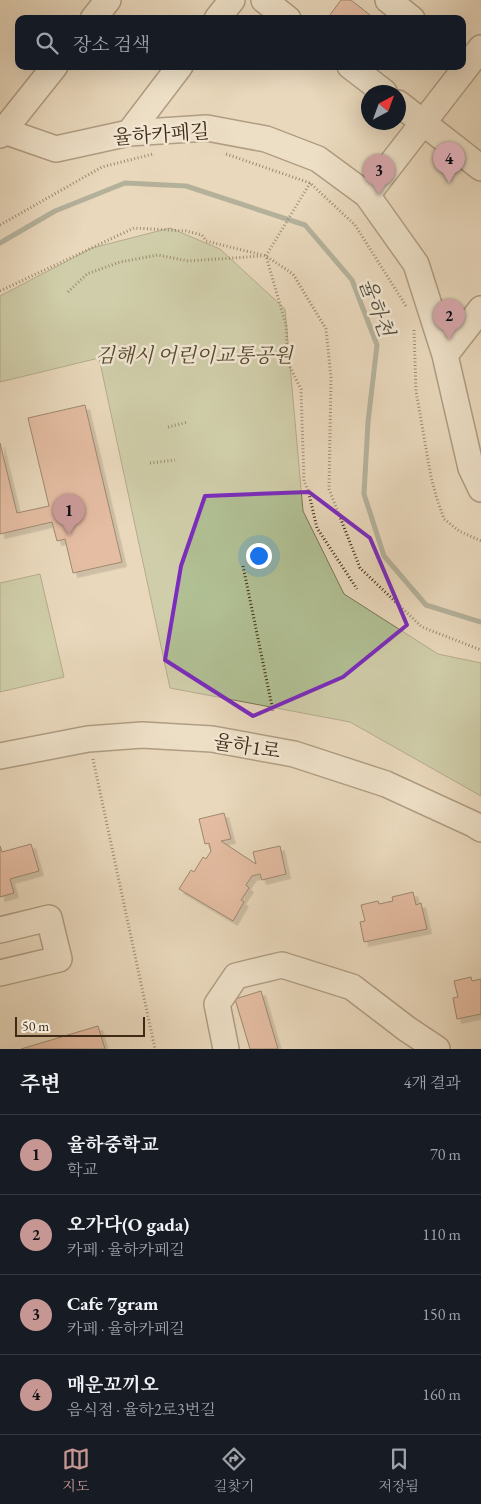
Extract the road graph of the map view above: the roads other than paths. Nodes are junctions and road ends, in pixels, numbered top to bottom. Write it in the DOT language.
graph roads {
  1 [pos="108,0"];
  2 [pos="232,0"];
  3 [pos="264,0"];
  4 [pos="388,0"];
  5 [pos="96,15"];
  6 [pos="220,15"];
  7 [pos="283,15"];
  8 [pos="407,15"];
  9 [pos="474,60"];
  10 [pos="52,70"];
  11 [pos="177,70"];
  12 [pos="355,70"];
  13 [pos="466,70"];
  14 [pos="466,70"];
  15 [pos="375,85"];
  16 [pos="406,109"];
  17 [pos="423,123"];
  18 [pos="1,131"];
  19 [pos="129,133"];
  20 [pos="481,168"];
  21 [pos="367,195"];
  22 [pos="481,309"];
  23 [pos="445,355"];
  24 [pos="478,470"];
  25 [pos="0,756"];
  26 [pos="481,829"];
  27 [pos="0,930"];
  28 [pos="0,973"];
  29 [pos="226,1049"];
  30 [pos="437,1049"];
  1 -- 5 [label="street"];
  2 -- 6 [label="street"];
  3 -- 7 [label="street"];
  4 -- 8 [label="street"];
  9 -- 14 [label="street"];
  10 -- 18 [label="street, 율하카페길"];
  11 -- 19 [label="street"];
  12 -- 15 [label="street"];
  13 -- 17 [label="street"];
  16 -- 17 [label="street"];
  17 -- 20 [label="street"];
  17 -- 21 [label="street"];
  18 -- 19 [label="street, 율하카페길"];
  19 -- 21 [label="street, 율하카페길"];
  21 -- 23 [label="street, 율하카페길"];
  22 -- 23 [label="street"];
  23 -- 24 [label="street, 율하카페길"];
  25 -- 26 [label="street, 율하1로"];
  27 -- 28 [label="street"];
  29 -- 30 [label="street"];
}
